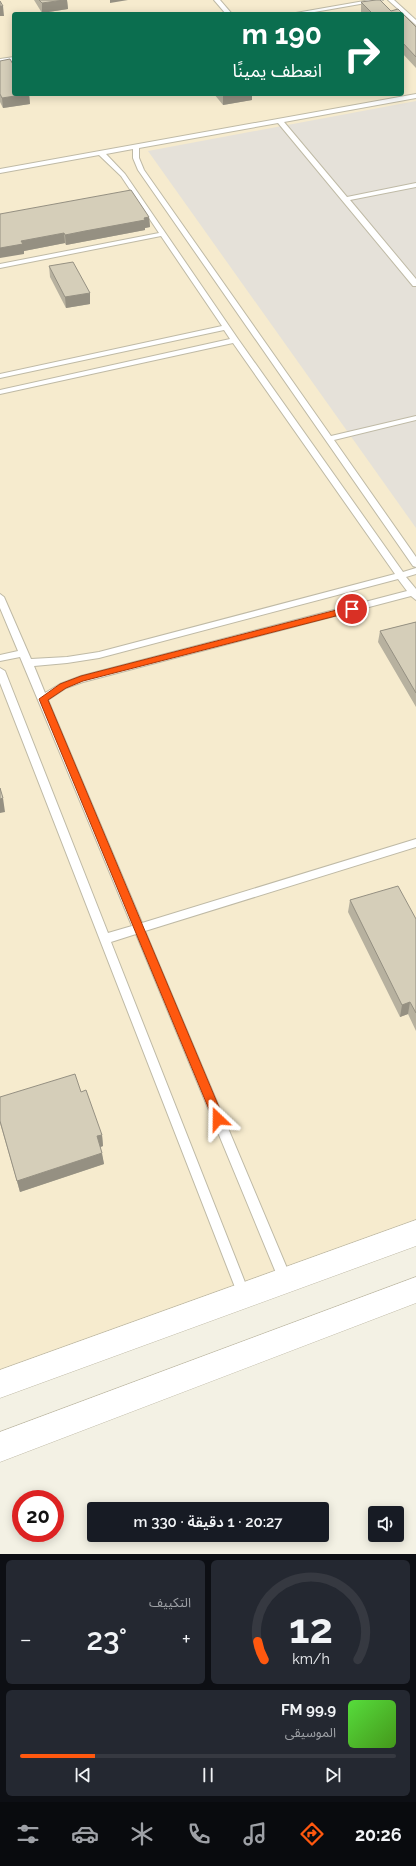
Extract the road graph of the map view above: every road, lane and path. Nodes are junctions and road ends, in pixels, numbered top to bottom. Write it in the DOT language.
graph roads {
  1 [pos="217,0"];
  2 [pos="380,0"];
  3 [pos="391,0"];
  4 [pos="227,12"];
  5 [pos="305,12"];
  6 [pos="416,23"];
  7 [pos="12,59"];
  8 [pos="0,61"];
  9 [pos="416,96"];
  10 [pos="280,121"];
  11 [pos="136,147"];
  12 [pos="102,153"];
  13 [pos="0,171"];
  14 [pos="416,185"];
  15 [pos="345,199"];
  16 [pos="163,234"];
  17 [pos="0,266"];
  18 [pos="416,284"];
  19 [pos="226,327"];
  20 [pos="235,340"];
  21 [pos="0,376"];
  22 [pos="0,392"];
  23 [pos="416,418"];
  24 [pos="329,439"];
  25 [pos="416,564"];
  26 [pos="416,571"];
  27 [pos="401,575"];
  28 [pos="415,594"];
  29 [pos="0,596"];
  30 [pos="0,658"];
  31 [pos="26,658"];
  32 [pos="0,671"];
  33 [pos="43,699"];
  34 [pos="416,843"];
  35 [pos="139,929"];
  36 [pos="105,939"];
  37 [pos="416,1233"];
  38 [pos="286,1280"];
  39 [pos="416,1290"];
  40 [pos="244,1295"];
  41 [pos="0,1384"];
  42 [pos="0,1447"];
  1 -- 4 [label="lane"];
  2 -- 5 [label="lane"];
  3 -- 6 [label="lane"];
  7 -- 8 [label="lane"];
  9 -- 10 [label="lane"];
  10 -- 11 [label="lane"];
  10 -- 15 [label="lane"];
  11 -- 12 [label="lane"];
  11 -- 24 [label="lane"];
  12 -- 13 [label="lane"];
  12 -- 16 [label="lane"];
  14 -- 15 [label="lane"];
  15 -- 18 [label="lane"];
  16 -- 17 [label="lane"];
  16 -- 19 [label="lane"];
  19 -- 20 [label="lane"];
  19 -- 21 [label="lane"];
  20 -- 22 [label="lane"];
  20 -- 27 [label="lane"];
  23 -- 24 [label="lane"];
  24 -- 25 [label="lane"];
  26 -- 27 [label="lane"];
  27 -- 28 [label="lane"];
  27 -- 31 [label="lane"];
  28 -- 33 [label="lane"];
  29 -- 31 [label="lane"];
  30 -- 31 [label="lane"];
  31 -- 33 [label="lane"];
  32 -- 36 [label="lane"];
  33 -- 35 [label="lane"];
  34 -- 35 [label="lane"];
  35 -- 36 [label="lane"];
  35 -- 38 [label="lane"];
  36 -- 40 [label="lane"];
  37 -- 38 [label="street"];
  38 -- 40 [label="street"];
  39 -- 42 [label="street"];
  40 -- 41 [label="street"];
}
